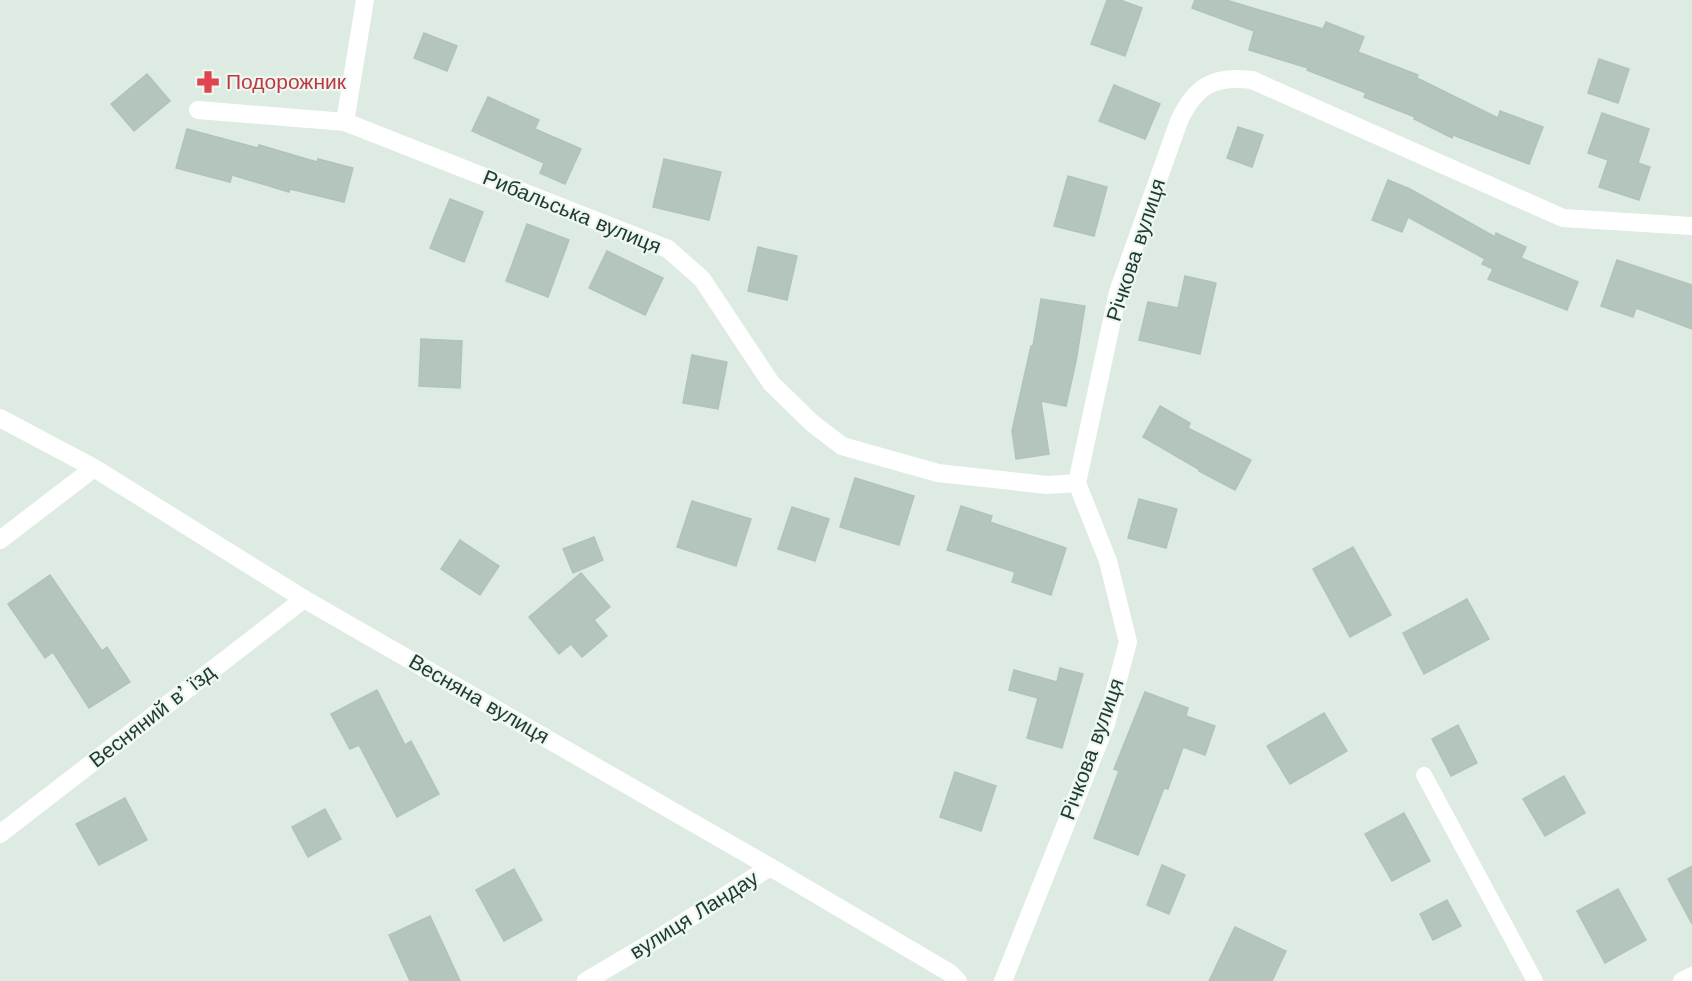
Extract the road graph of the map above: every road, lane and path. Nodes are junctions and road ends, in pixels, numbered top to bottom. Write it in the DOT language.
graph roads {
  1 [pos="365,0"];
  2 [pos="198,110"];
  3 [pos="345,122"];
  4 [pos="1692,226"];
  5 [pos="0,418"];
  6 [pos="94,468"];
  7 [pos="1077,483"];
  8 [pos="0,540"];
  9 [pos="304,599"];
  10 [pos="1424,775"];
  11 [pos="0,834"];
  12 [pos="770,867"];
  13 [pos="1692,975"];
  14 [pos="586,981"];
  15 [pos="958,981"];
  16 [pos="1003,981"];
  17 [pos="1536,981"];
  18 [pos="1682,981"];
  1 -- 3 [label="street"];
  2 -- 3 [label="street, Рибальська вулиця"];
  3 -- 7 [label="street, Рибальська вулиця"];
  4 -- 7 [label="street, Річкова вулиця"];
  5 -- 6 [label="street, Весняна вулиця"];
  6 -- 8 [label="street"];
  6 -- 9 [label="street, Весняна вулиця"];
  7 -- 16 [label="street, Річкова вулиця"];
  9 -- 11 [label="street, Весняний вʼїзд"];
  9 -- 12 [label="street, Весняна вулиця"];
  10 -- 17 [label="lane"];
  12 -- 14 [label="street, вулиця Ландау"];
  12 -- 15 [label="street, Весняна вулиця"];
  13 -- 18 [label="street"];
}
